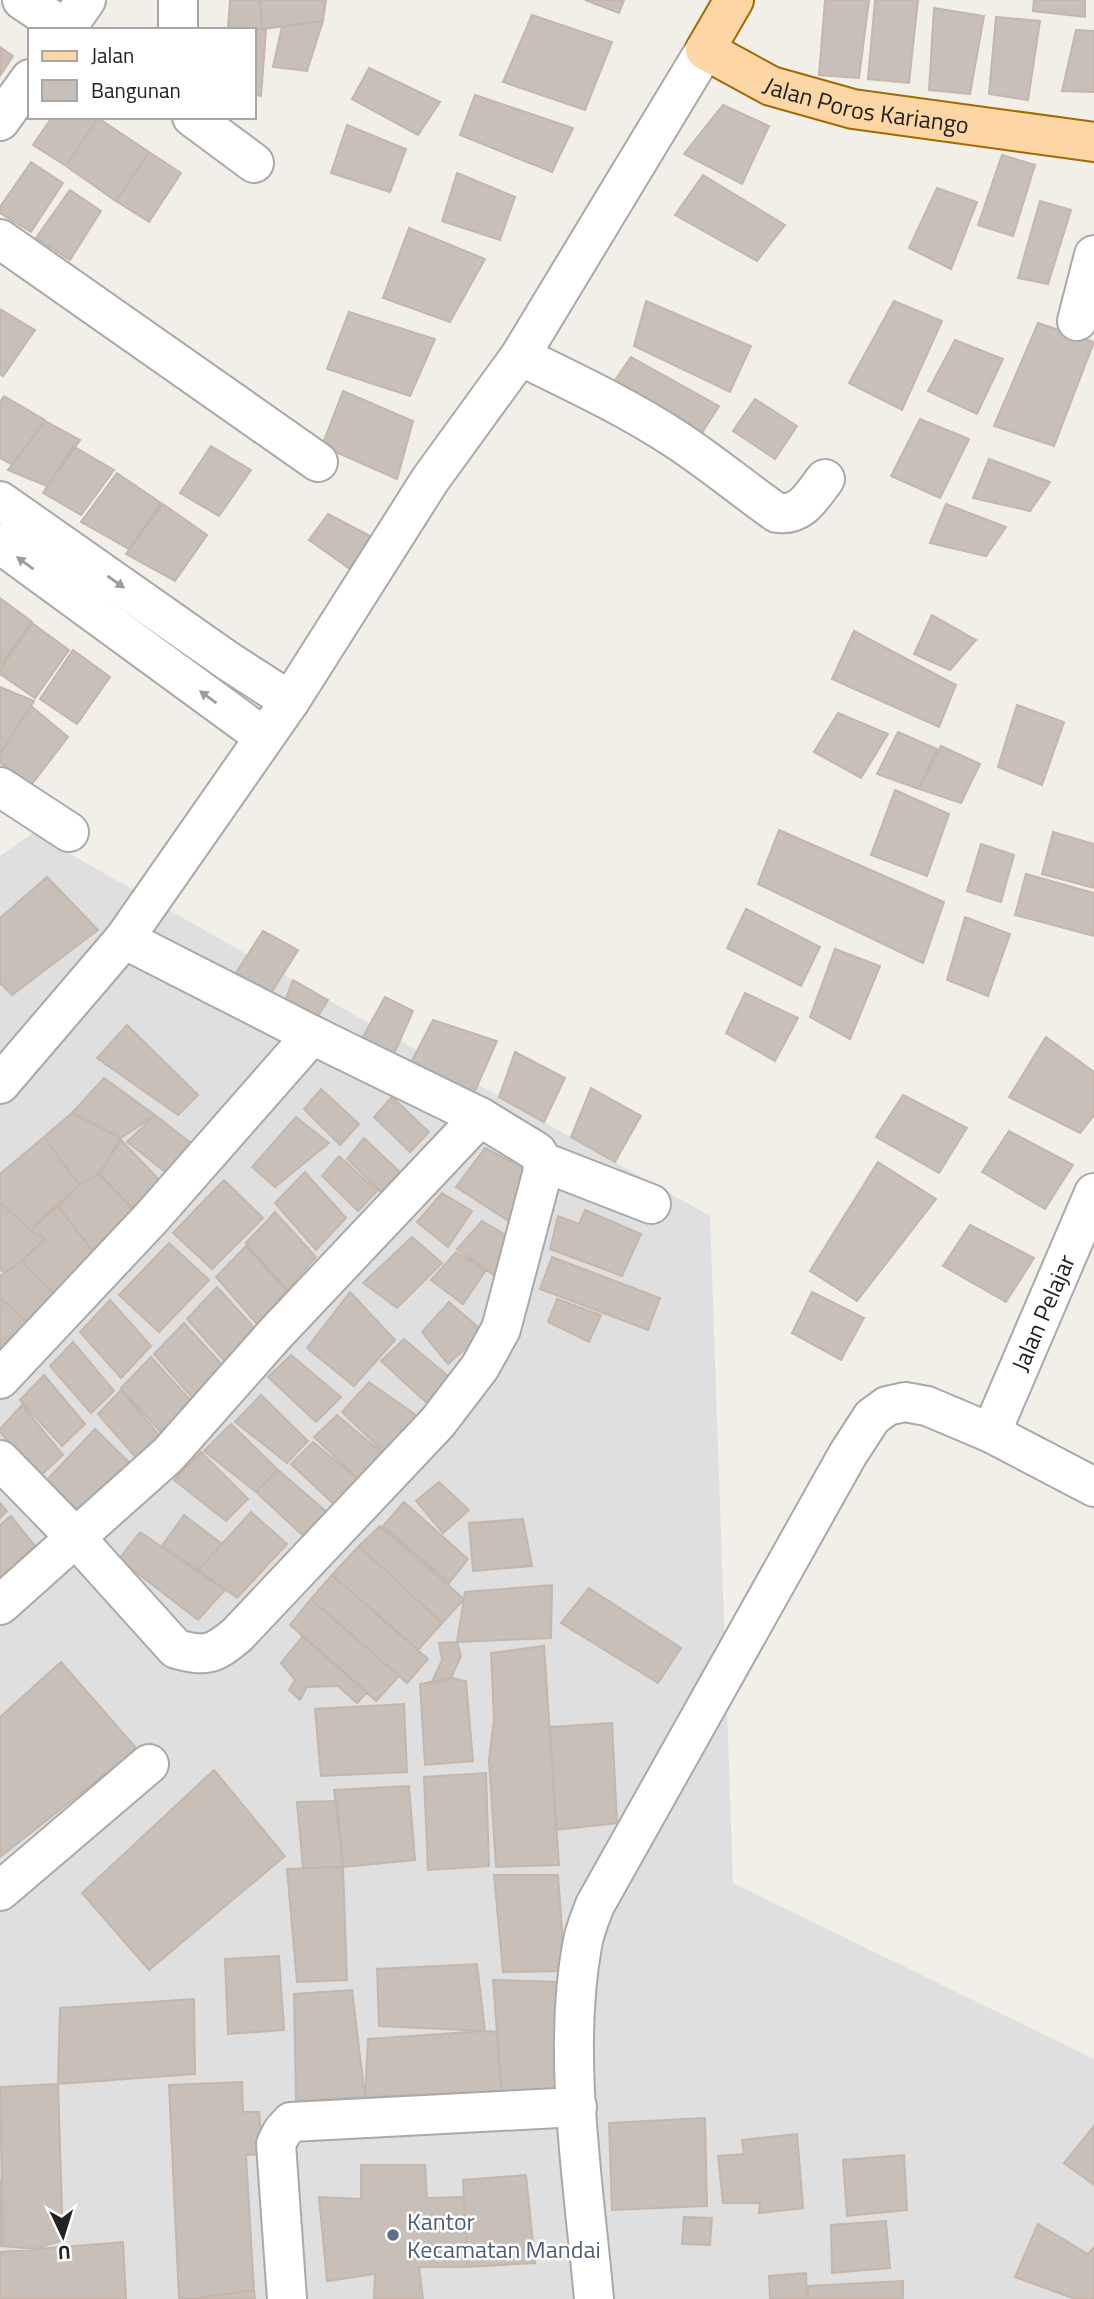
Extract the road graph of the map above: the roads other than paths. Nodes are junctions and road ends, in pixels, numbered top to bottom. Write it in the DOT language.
graph roads {
  1 [pos="22,0"];
  2 [pos="178,0"];
  3 [pos="734,0"];
  4 [pos="71,22"];
  5 [pos="178,28"];
  6 [pos="705,50"];
  7 [pos="28,82"];
  8 [pos="195,119"];
  9 [pos="0,121"];
  10 [pos="1094,142"];
  11 [pos="254,163"];
  12 [pos="0,239"];
  13 [pos="1094,255"];
  14 [pos="1077,321"];
  15 [pos="520,356"];
  16 [pos="318,462"];
  17 [pos="825,479"];
  18 [pos="0,501"];
  19 [pos="0,544"];
  20 [pos="290,701"];
  21 [pos="264,737"];
  22 [pos="0,787"];
  23 [pos="69,832"];
  24 [pos="124,939"];
  25 [pos="312,1035"];
  26 [pos="0,1084"];
  27 [pos="480,1117"];
  28 [pos="543,1163"];
  29 [pos="1094,1193"];
  30 [pos="651,1204"];
  31 [pos="0,1379"];
  32 [pos="991,1433"];
  33 [pos="0,1460"];
  34 [pos="1094,1487"];
  35 [pos="75,1536"];
  36 [pos="0,1605"];
  37 [pos="149,1764"];
  38 [pos="0,1891"];
  39 [pos="577,2107"];
  40 [pos="286,2299"];
  41 [pos="594,2299"];
  1 -- 4 [label="street"];
  2 -- 5 [label="street"];
  3 -- 6 [label="main road"];
  6 -- 10 [label="main road, Jalan Poros Kariango"];
  6 -- 15 [label="street"];
  7 -- 9 [label="street"];
  8 -- 11 [label="street"];
  12 -- 16 [label="street"];
  13 -- 14 [label="street"];
  15 -- 17 [label="street"];
  15 -- 20 [label="street"];
  18 -- 20 [label="street, one-way"];
  21 -- 19 [label="street, one-way"];
  20 -- 21 [label="street"];
  21 -- 24 [label="street"];
  22 -- 23 [label="street"];
  24 -- 25 [label="street"];
  24 -- 26 [label="street"];
  25 -- 27 [label="street"];
  25 -- 31 [label="street"];
  27 -- 28 [label="street"];
  27 -- 35 [label="street"];
  28 -- 30 [label="street"];
  28 -- 35 [label="street"];
  29 -- 32 [label="street, Jalan Pelajar"];
  32 -- 34 [label="street"];
  32 -- 39 [label="street"];
  33 -- 35 [label="street"];
  35 -- 36 [label="street"];
  37 -- 38 [label="street"];
  39 -- 40 [label="street"];
  39 -- 41 [label="street"];
}
